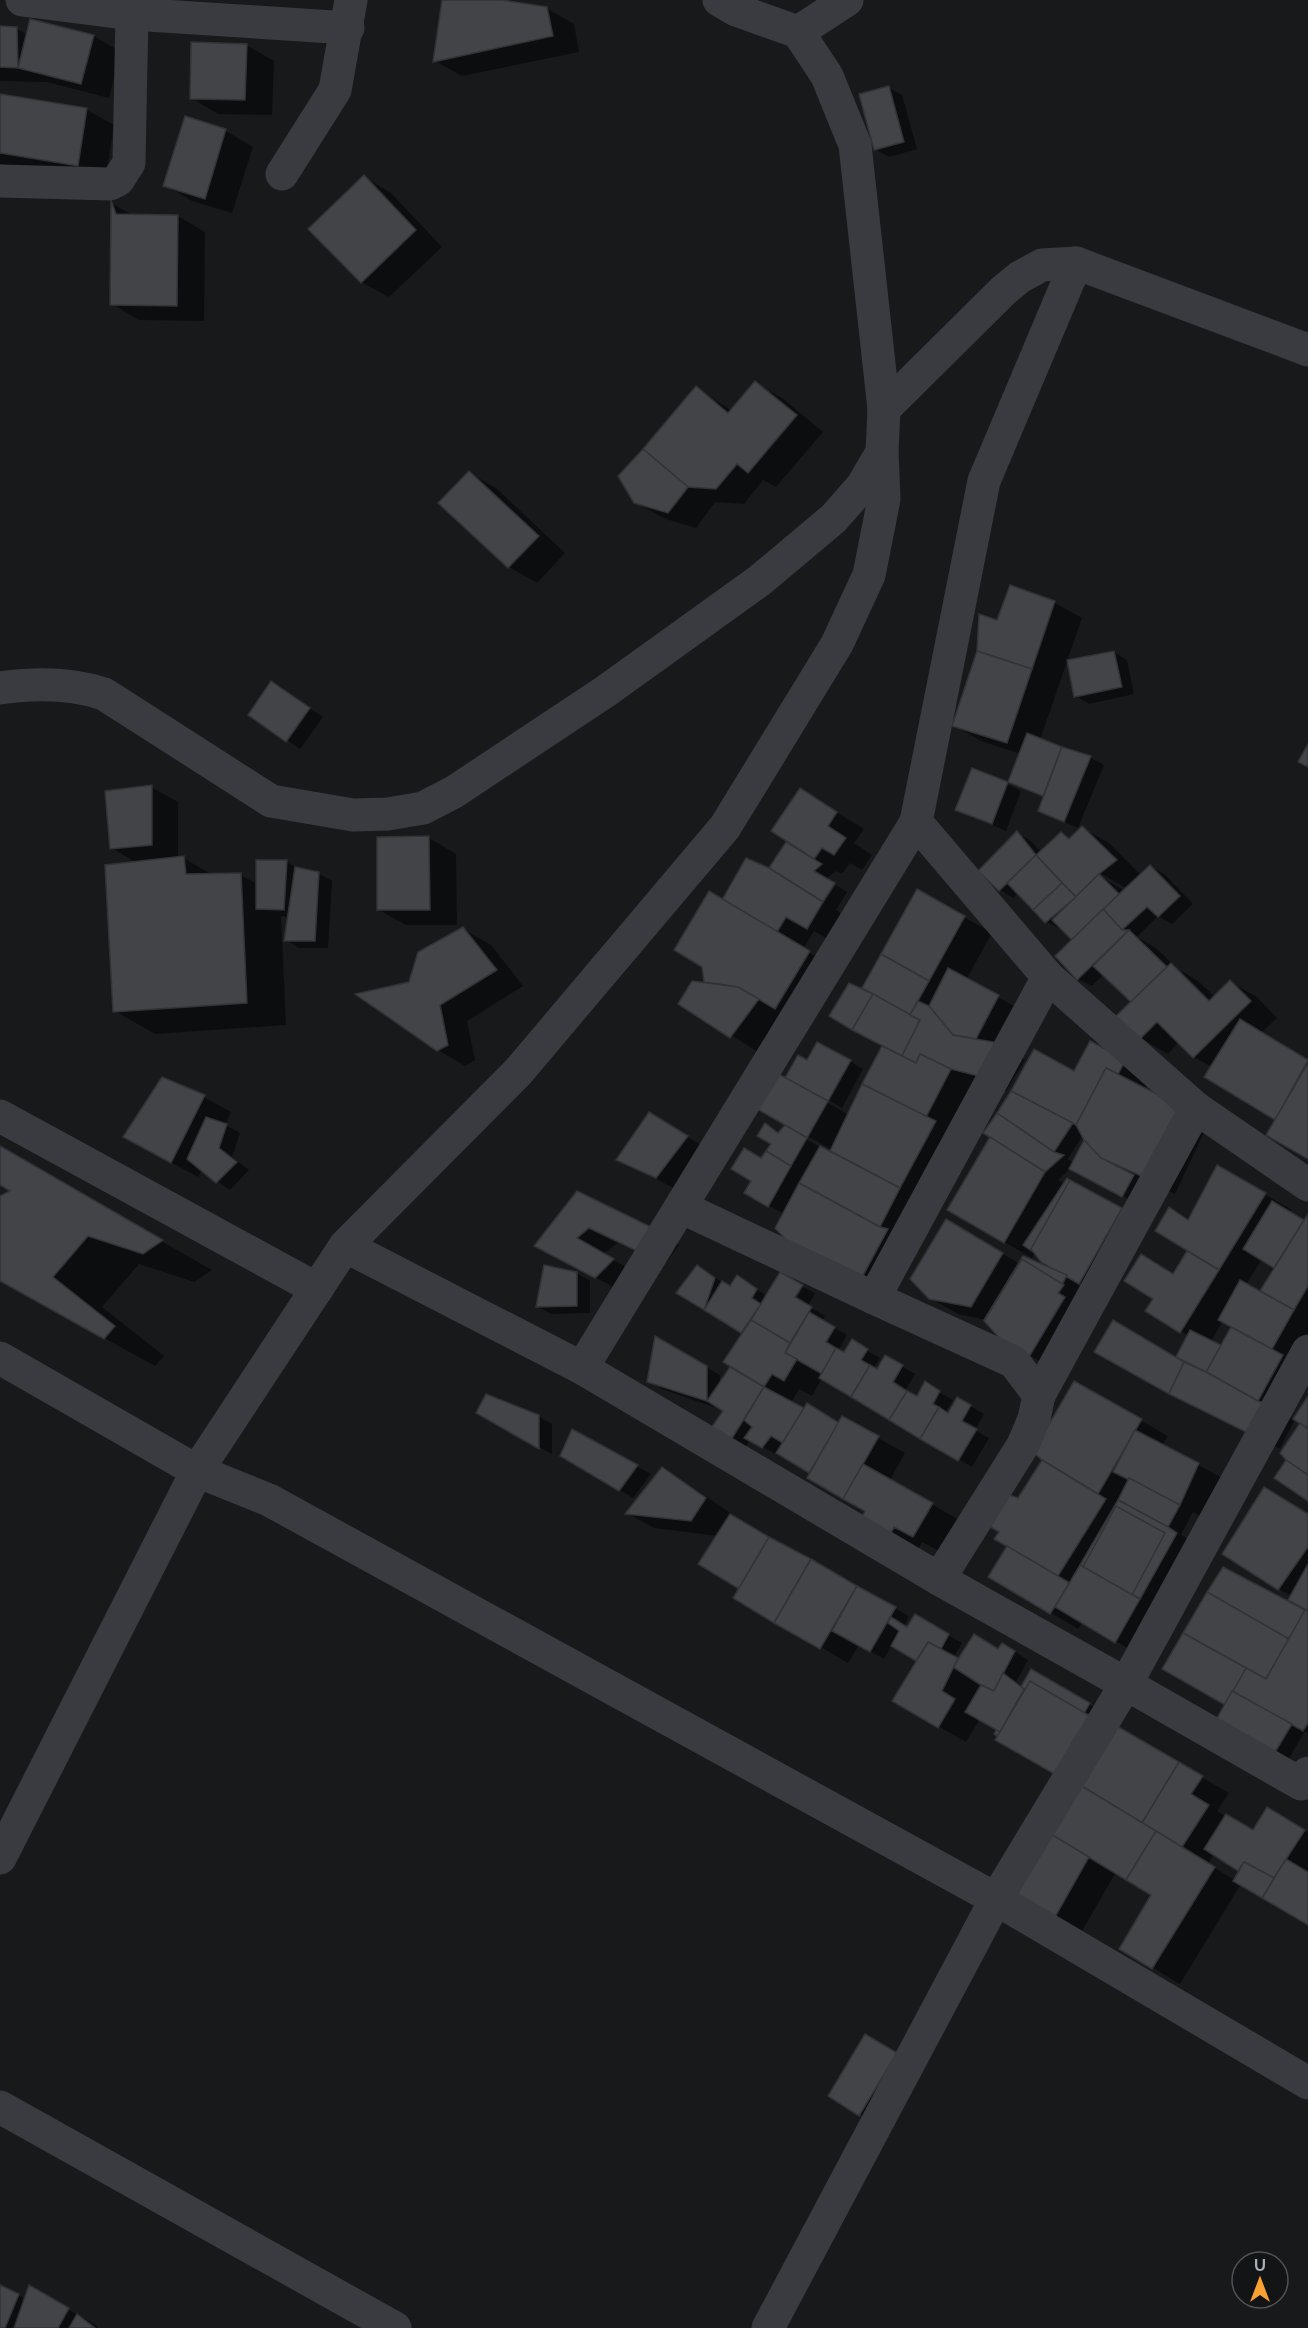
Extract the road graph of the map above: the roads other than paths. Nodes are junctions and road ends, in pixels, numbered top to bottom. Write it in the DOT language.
graph roads {
  1 [pos="22,0"];
  2 [pos="719,0"];
  3 [pos="847,0"];
  4 [pos="132,14"];
  5 [pos="350,14"];
  6 [pos="798,32"];
  7 [pos="282,174"];
  8 [pos="0,181"];
  9 [pos="1076,263"];
  10 [pos="1308,350"];
  11 [pos="884,409"];
  12 [pos="882,452"];
  13 [pos="0,688"];
  14 [pos="916,822"];
  15 [pos="1048,977"];
  16 [pos="1196,1108"];
  17 [pos="0,1116"];
  18 [pos="1308,1185"];
  19 [pos="681,1207"];
  20 [pos="345,1246"];
  21 [pos="317,1289"];
  22 [pos="874,1298"];
  23 [pos="1308,1351"];
  24 [pos="0,1358"];
  25 [pos="582,1368"];
  26 [pos="1039,1395"];
  27 [pos="197,1471"];
  28 [pos="939,1579"];
  29 [pos="1125,1684"];
  30 [pos="1306,1781"];
  31 [pos="0,1858"];
  32 [pos="996,1899"];
  33 [pos="1308,2083"];
  34 [pos="0,2107"];
  35 [pos="395,2328"];
  36 [pos="768,2328"];
  1 -- 4 [label="street"];
  2 -- 6 [label="street"];
  3 -- 6 [label="street"];
  4 -- 5 [label="street"];
  4 -- 8 [label="street"];
  5 -- 7 [label="street"];
  6 -- 11 [label="street"];
  9 -- 10 [label="street"];
  9 -- 11 [label="street"];
  9 -- 14 [label="street"];
  11 -- 12 [label="street"];
  12 -- 13 [label="street"];
  12 -- 20 [label="street"];
  14 -- 15 [label="street"];
  14 -- 19 [label="street"];
  15 -- 16 [label="street"];
  15 -- 22 [label="street"];
  16 -- 18 [label="street"];
  16 -- 26 [label="street"];
  17 -- 21 [label="street"];
  19 -- 22 [label="street"];
  19 -- 25 [label="street"];
  20 -- 21 [label="street"];
  20 -- 25 [label="street"];
  21 -- 27 [label="street"];
  22 -- 26 [label="street"];
  23 -- 29 [label="street"];
  24 -- 27 [label="street"];
  25 -- 28 [label="street"];
  26 -- 28 [label="street"];
  27 -- 31 [label="street"];
  27 -- 32 [label="street"];
  28 -- 29 [label="street"];
  29 -- 30 [label="street"];
  29 -- 32 [label="street"];
  32 -- 33 [label="street"];
  32 -- 36 [label="street"];
  34 -- 35 [label="street"];
}
